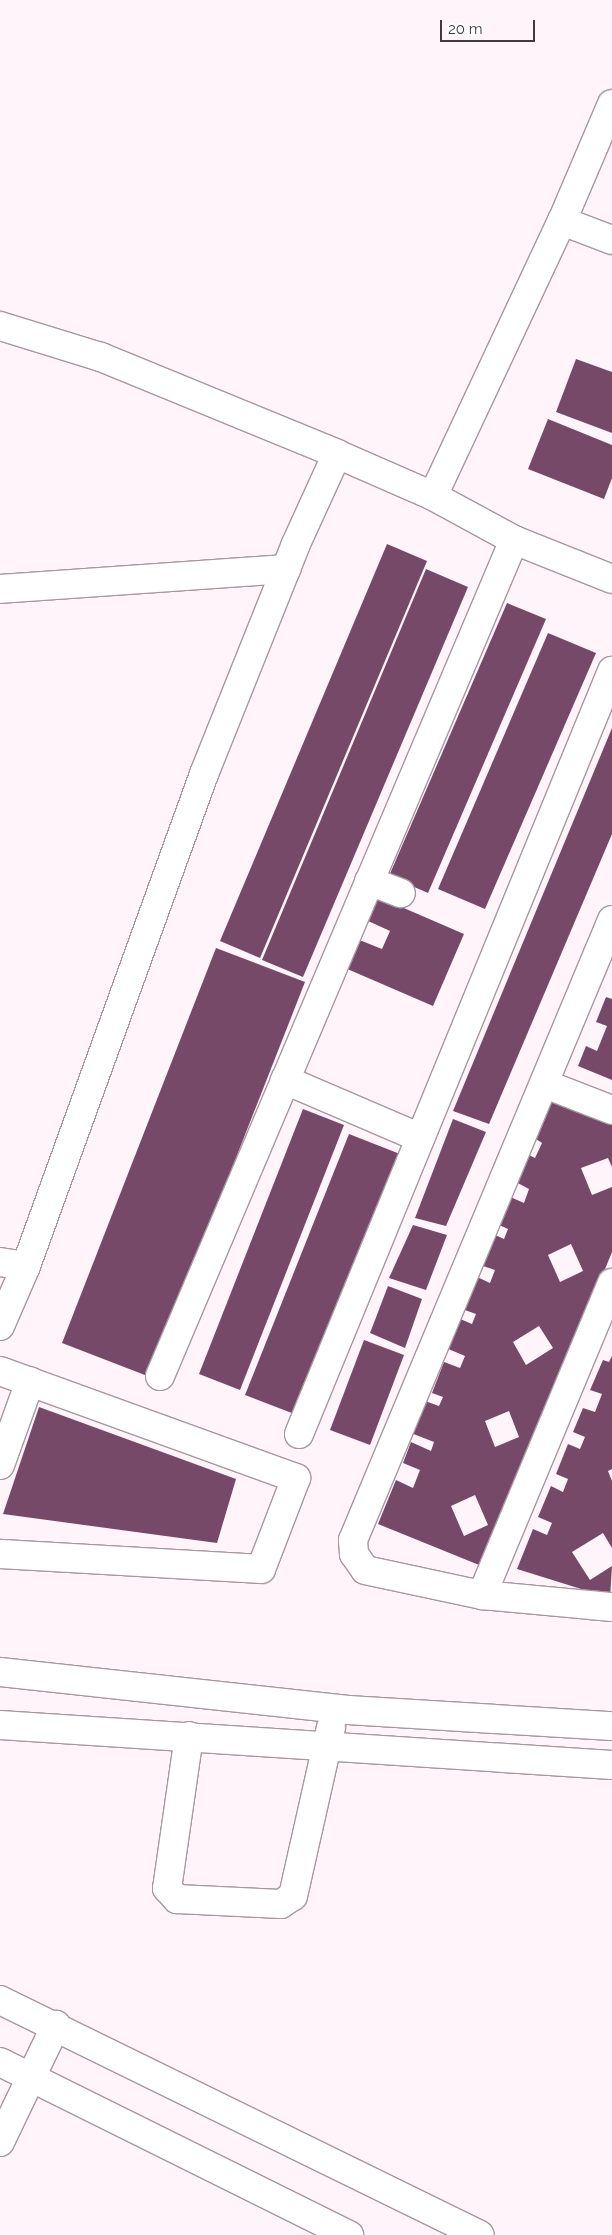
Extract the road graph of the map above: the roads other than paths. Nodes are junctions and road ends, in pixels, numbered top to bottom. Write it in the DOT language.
graph roads {
  1 [pos="612,104"];
  2 [pos="562,221"];
  3 [pos="612,240"];
  4 [pos="0,326"];
  5 [pos="337,454"];
  6 [pos="433,496"];
  7 [pos="514,540"];
  8 [pos="286,570"];
  9 [pos="612,579"];
  10 [pos="0,589"];
  11 [pos="612,672"];
  12 [pos="369,881"];
  13 [pos="401,893"];
  14 [pos="612,920"];
  15 [pos="285,1080"];
  16 [pos="545,1084"];
  17 [pos="612,1110"];
  18 [pos="420,1138"];
  19 [pos="13,1264"];
  20 [pos="612,1283"];
  21 [pos="0,1326"];
  22 [pos="0,1370"];
  23 [pos="160,1376"];
  24 [pos="30,1381"];
  25 [pos="299,1434"];
  26 [pos="0,1465"];
  27 [pos="0,1554"];
  28 [pos="482,1595"];
  29 [pos="612,1607"];
  30 [pos="0,1672"];
  31 [pos="334,1708"];
  32 [pos="0,1725"];
  33 [pos="612,1726"];
  34 [pos="189,1736"];
  35 [pos="328,1744"];
  36 [pos="612,1765"];
  37 [pos="0,2000"];
  38 [pos="56,2025"];
  39 [pos="0,2062"];
  40 [pos="33,2076"];
  41 [pos="0,2142"];
  42 [pos="349,2235"];
  43 [pos="480,2235"];
  1 -- 2 [label="street"];
  2 -- 3 [label="street"];
  2 -- 6 [label="street"];
  4 -- 5 [label="street"];
  5 -- 6 [label="street"];
  5 -- 8 [label="street"];
  6 -- 7 [label="street"];
  7 -- 9 [label="street"];
  7 -- 12 [label="street"];
  8 -- 10 [label="street"];
  8 -- 19 [label="street"];
  11 -- 18 [label="street"];
  12 -- 13 [label="street"];
  12 -- 15 [label="street"];
  14 -- 16 [label="street"];
  15 -- 18 [label="street"];
  15 -- 23 [label="street"];
  16 -- 17 [label="street"];
  16 -- 28 [label="street"];
  18 -- 25 [label="street"];
  19 -- 21 [label="street"];
  20 -- 28 [label="street"];
  22 -- 24 [label="street"];
  24 -- 26 [label="street"];
  24 -- 27 [label="street"];
  28 -- 29 [label="street"];
  30 -- 31 [label="street"];
  31 -- 33 [label="street"];
  31 -- 35 [label="street"];
  32 -- 34 [label="street"];
  34 -- 35 [label="street"];
  34 -- 35 [label="street"];
  35 -- 36 [label="street"];
  37 -- 38 [label="street"];
  38 -- 40 [label="street"];
  38 -- 43 [label="street"];
  39 -- 40 [label="street"];
  40 -- 41 [label="street"];
  40 -- 42 [label="street"];
}
